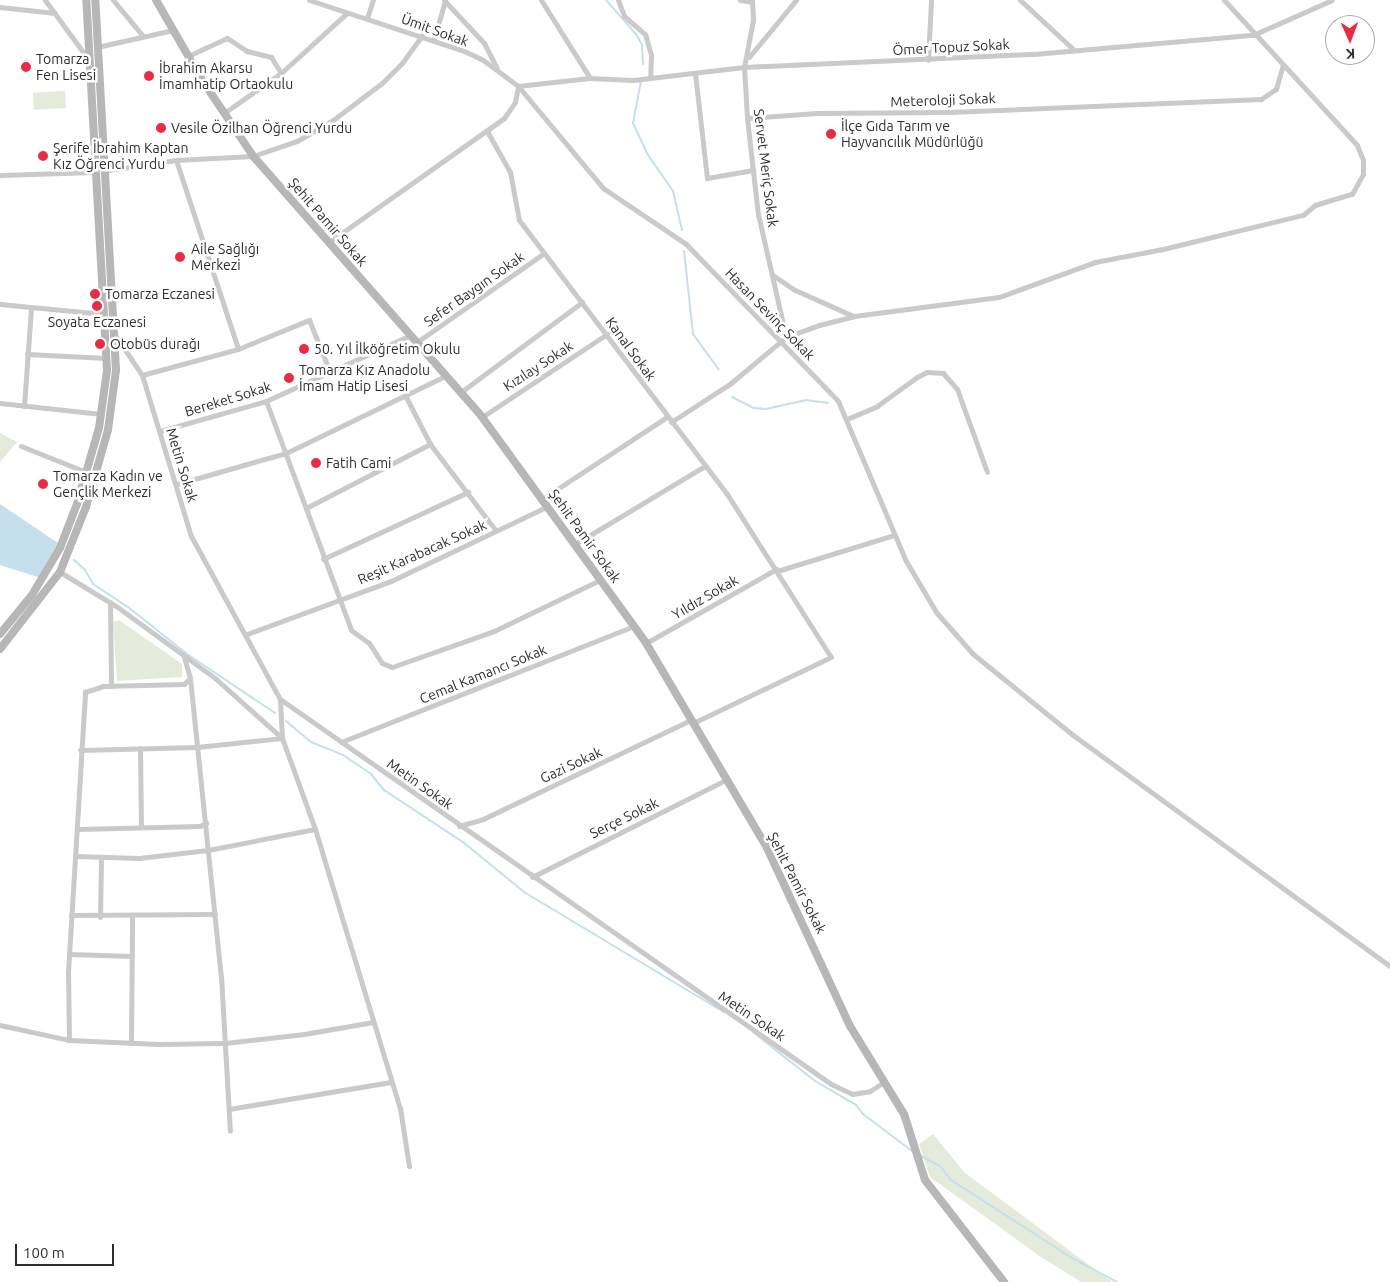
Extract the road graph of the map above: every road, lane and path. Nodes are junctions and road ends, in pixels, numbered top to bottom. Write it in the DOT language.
graph roads {
  1 [pos="45,0"];
  2 [pos="86,0"];
  3 [pos="95,0"];
  4 [pos="113,0"];
  5 [pos="156,0"];
  6 [pos="309,0"];
  7 [pos="373,0"];
  8 [pos="541,0"];
  9 [pos="618,0"];
  10 [pos="740,0"];
  11 [pos="796,0"];
  12 [pos="931,0"];
  13 [pos="1020,0"];
  14 [pos="1224,0"];
  15 [pos="1332,0"];
  16 [pos="444,1"];
  17 [pos="752,1"];
  18 [pos="0,7"];
  19 [pos="55,13"];
  20 [pos="347,13"];
  21 [pos="368,18"];
  22 [pos="173,30"];
  23 [pos="1253,35"];
  24 [pos="143,36"];
  25 [pos="422,36"];
  26 [pos="434,40"];
  27 [pos="97,47"];
  28 [pos="1074,50"];
  29 [pos="188,56"];
  30 [pos="748,58"];
  31 [pos="88,59"];
  32 [pos="928,60"];
  33 [pos="1283,65"];
  34 [pos="744,67"];
  35 [pos="498,71"];
  36 [pos="282,73"];
  37 [pos="695,73"];
  38 [pos="590,78"];
  39 [pos="650,78"];
  40 [pos="518,86"];
  41 [pos="224,113"];
  42 [pos="747,118"];
  43 [pos="487,131"];
  44 [pos="252,156"];
  45 [pos="176,160"];
  46 [pos="753,170"];
  47 [pos="103,171"];
  48 [pos="94,172"];
  49 [pos="0,175"];
  50 [pos="329,242"];
  51 [pos="544,254"];
  52 [pos="774,276"];
  53 [pos="582,302"];
  54 [pos="0,304"];
  55 [pos="31,308"];
  56 [pos="104,314"];
  57 [pos="854,316"];
  58 [pos="115,334"];
  59 [pos="607,334"];
  60 [pos="410,335"];
  61 [pos="784,339"];
  62 [pos="417,342"];
  63 [pos="238,350"];
  64 [pos="27,354"];
  65 [pos="106,358"];
  66 [pos="330,372"];
  67 [pos="142,375"];
  68 [pos="447,375"];
  69 [pos="461,392"];
  70 [pos="406,397"];
  71 [pos="266,401"];
  72 [pos="0,403"];
  73 [pos="24,406"];
  74 [pos="101,414"];
  75 [pos="482,417"];
  76 [pos="846,417"];
  77 [pos="669,419"];
  78 [pos="160,431"];
  79 [pos="430,444"];
  80 [pos="21,446"];
  81 [pos="286,453"];
  82 [pos="705,466"];
  83 [pos="86,472"];
  84 [pos="987,472"];
  85 [pos="176,484"];
  86 [pos="468,492"];
  87 [pos="542,499"];
  88 [pos="548,506"];
  89 [pos="306,508"];
  90 [pos="496,531"];
  91 [pos="894,535"];
  92 [pos="575,544"];
  93 [pos="323,559"];
  94 [pos="776,570"];
  95 [pos="60,572"];
  96 [pos="600,580"];
  97 [pos="338,600"];
  98 [pos="110,602"];
  99 [pos="634,626"];
  100 [pos="0,634"];
  101 [pos="247,634"];
  102 [pos="646,643"];
  103 [pos="0,649"];
  104 [pos="184,657"];
  105 [pos="831,657"];
  106 [pos="190,678"];
  107 [pos="112,686"];
  108 [pos="280,699"];
  109 [pos="692,722"];
  110 [pos="282,738"];
  111 [pos="341,742"];
  112 [pos="197,746"];
  113 [pos="140,748"];
  114 [pos="80,750"];
  115 [pos="726,780"];
  116 [pos="206,823"];
  117 [pos="459,826"];
  118 [pos="141,827"];
  119 [pos="78,829"];
  120 [pos="315,829"];
  121 [pos="208,850"];
  122 [pos="75,856"];
  123 [pos="101,857"];
  124 [pos="532,877"];
  125 [pos="215,914"];
  126 [pos="71,915"];
  127 [pos="132,916"];
  128 [pos="100,917"];
  129 [pos="69,954"];
  130 [pos="132,956"];
  131 [pos="1390,966"];
  132 [pos="373,1022"];
  133 [pos="0,1026"];
  134 [pos="70,1040"];
  135 [pos="131,1043"];
  136 [pos="225,1043"];
  137 [pos="391,1082"];
  138 [pos="884,1082"];
  139 [pos="229,1109"];
  140 [pos="230,1131"];
  141 [pos="409,1166"];
  142 [pos="1004,1282"];
  1 -- 19 [label="street"];
  2 -- 31 [label="street"];
  3 -- 27 [label="street"];
  4 -- 24 [label="street"];
  5 -- 22 [label="street, Şehit Pamir Sokak"];
  6 -- 20 [label="street, Ümit Sokak"];
  7 -- 21 [label="street"];
  8 -- 38 [label="street"];
  9 -- 39 [label="street"];
  10 -- 17 [label="street"];
  11 -- 30 [label="street"];
  12 -- 32 [label="street"];
  13 -- 28 [label="street"];
  14 -- 23 [label="street"];
  15 -- 23 [label="street, Ömer Topuz Sokak"];
  16 -- 26 [label="street"];
  16 -- 35 [label="street"];
  17 -- 30 [label="street, Servet Meriç Sokak"];
  18 -- 19 [label="street"];
  19 -- 31 [label="street"];
  20 -- 21 [label="street, Ümit Sokak"];
  20 -- 36 [label="street"];
  21 -- 25 [label="street, Ümit Sokak"];
  22 -- 24 [label="street"];
  22 -- 29 [label="street, Şehit Pamir Sokak"];
  23 -- 28 [label="street, Ömer Topuz Sokak"];
  23 -- 33 [label="street"];
  24 -- 27 [label="street"];
  25 -- 26 [label="street, Ümit Sokak"];
  25 -- 44 [label="street"];
  26 -- 35 [label="street, Ümit Sokak"];
  27 -- 47 [label="street"];
  28 -- 32 [label="street, Ömer Topuz Sokak"];
  29 -- 36 [label="street"];
  29 -- 41 [label="street, Şehit Pamir Sokak"];
  30 -- 34 [label="street, Servet Meriç Sokak"];
  31 -- 48 [label="street"];
  32 -- 34 [label="street, Ömer Topuz Sokak"];
  33 -- 42 [label="street, Meteroloji Sokak"];
  33 -- 57 [label="street"];
  34 -- 37 [label="street, Ömer Topuz Sokak"];
  34 -- 42 [label="street, Servet Meriç Sokak"];
  35 -- 40 [label="street, Ümit Sokak"];
  36 -- 41 [label="street"];
  37 -- 39 [label="street, Ömer Topuz Sokak"];
  37 -- 46 [label="street"];
  38 -- 39 [label="street, Ömer Topuz Sokak"];
  38 -- 40 [label="street, Ömer Topuz Sokak"];
  40 -- 43 [label="street"];
  40 -- 61 [label="street, Hasan Sevinç Sokak"];
  41 -- 44 [label="street, Şehit Pamir Sokak"];
  42 -- 46 [label="street, Servet Meriç Sokak"];
  43 -- 50 [label="street"];
  43 -- 51 [label="street, Kanal Sokak"];
  44 -- 45 [label="street"];
  44 -- 50 [label="street, Şehit Pamir Sokak"];
  45 -- 47 [label="street"];
  45 -- 63 [label="street"];
  46 -- 52 [label="street, Servet Meriç Sokak"];
  47 -- 48 [label="street"];
  47 -- 58 [label="street"];
  48 -- 49 [label="street"];
  48 -- 56 [label="street"];
  50 -- 60 [label="street, Şehit Pamir Sokak"];
  51 -- 53 [label="street, Kanal Sokak"];
  51 -- 62 [label="street, Sefer Baygın Sokak"];
  52 -- 57 [label="street"];
  52 -- 61 [label="street, Servet Meriç Sokak"];
  53 -- 59 [label="street, Kanal Sokak"];
  53 -- 69 [label="street"];
  54 -- 55 [label="street"];
  55 -- 56 [label="street"];
  55 -- 64 [label="street"];
  56 -- 65 [label="street"];
  57 -- 61 [label="street"];
  58 -- 67 [label="street, Metin Sokak"];
  58 -- 95 [label="street"];
  59 -- 75 [label="street, Kızılay Sokak"];
  59 -- 77 [label="street, Kanal Sokak"];
  60 -- 62 [label="street, Şehit Pamir Sokak"];
  60 -- 66 [label="street, Bereket Sokak"];
  61 -- 76 [label="street, Hasan Sevinç Sokak"];
  61 -- 77 [label="street"];
  62 -- 68 [label="street, Şehit Pamir Sokak"];
  63 -- 66 [label="street"];
  63 -- 67 [label="street"];
  64 -- 65 [label="street"];
  64 -- 73 [label="street"];
  65 -- 74 [label="street"];
  66 -- 71 [label="street, Bereket Sokak"];
  67 -- 78 [label="street, Metin Sokak"];
  68 -- 69 [label="street, Şehit Pamir Sokak"];
  68 -- 70 [label="street"];
  69 -- 75 [label="street, Şehit Pamir Sokak"];
  70 -- 79 [label="street"];
  70 -- 81 [label="street"];
  71 -- 78 [label="street, Bereket Sokak"];
  71 -- 81 [label="street"];
  72 -- 73 [label="street"];
  73 -- 74 [label="street"];
  74 -- 83 [label="street"];
  75 -- 87 [label="street, Şehit Pamir Sokak"];
  76 -- 84 [label="street"];
  76 -- 91 [label="street, Hasan Sevinç Sokak"];
  77 -- 82 [label="street, Kanal Sokak"];
  77 -- 87 [label="street"];
  78 -- 85 [label="street, Metin Sokak"];
  79 -- 86 [label="street"];
  79 -- 89 [label="street"];
  80 -- 83 [label="street"];
  81 -- 85 [label="street"];
  81 -- 89 [label="street"];
  82 -- 92 [label="street"];
  82 -- 94 [label="street, Kanal Sokak"];
  83 -- 100 [label="street"];
  85 -- 101 [label="street, Metin Sokak"];
  86 -- 90 [label="street"];
  86 -- 93 [label="street"];
  87 -- 88 [label="street, Şehit Pamir Sokak"];
  88 -- 90 [label="street, Reşit Karabacak Sokak"];
  88 -- 92 [label="street, Şehit Pamir Sokak"];
  89 -- 93 [label="street"];
  90 -- 97 [label="street, Reşit Karabacak Sokak"];
  91 -- 94 [label="street, Yıldız Sokak"];
  91 -- 131 [label="street, Hasan Sevinç Sokak"];
  92 -- 96 [label="street, Şehit Pamir Sokak"];
  93 -- 97 [label="street"];
  94 -- 102 [label="street, Yıldız Sokak"];
  94 -- 105 [label="street, Kanal Sokak"];
  95 -- 98 [label="street"];
  95 -- 103 [label="street"];
  96 -- 97 [label="street"];
  96 -- 99 [label="street, Şehit Pamir Sokak"];
  97 -- 101 [label="street, Reşit Karabacak Sokak"];
  98 -- 104 [label="street"];
  98 -- 107 [label="street"];
  99 -- 102 [label="street, Şehit Pamir Sokak"];
  99 -- 111 [label="street, Cemal Kamancı Sokak"];
  101 -- 108 [label="street, Metin Sokak"];
  102 -- 109 [label="street, Şehit Pamir Sokak"];
  104 -- 106 [label="street"];
  104 -- 110 [label="street"];
  105 -- 109 [label="street, Gazi Sokak"];
  106 -- 107 [label="street"];
  106 -- 112 [label="street"];
  107 -- 114 [label="street"];
  108 -- 110 [label="street"];
  108 -- 111 [label="street, Metin Sokak"];
  109 -- 115 [label="street, Şehit Pamir Sokak"];
  109 -- 117 [label="street, Gazi Sokak"];
  110 -- 112 [label="street"];
  110 -- 120 [label="street"];
  111 -- 117 [label="street, Metin Sokak"];
  112 -- 113 [label="street"];
  112 -- 116 [label="street"];
  113 -- 114 [label="street"];
  113 -- 118 [label="street"];
  114 -- 119 [label="street"];
  115 -- 124 [label="street, Serçe Sokak"];
  115 -- 138 [label="street, Şehit Pamir Sokak"];
  116 -- 118 [label="street"];
  116 -- 121 [label="street"];
  117 -- 124 [label="street, Metin Sokak"];
  118 -- 119 [label="street"];
  119 -- 122 [label="street"];
  120 -- 121 [label="street"];
  120 -- 132 [label="street"];
  121 -- 123 [label="street"];
  121 -- 125 [label="street"];
  122 -- 123 [label="street"];
  122 -- 126 [label="street"];
  123 -- 128 [label="street"];
  124 -- 138 [label="street, Metin Sokak"];
  125 -- 127 [label="street"];
  125 -- 136 [label="street"];
  126 -- 128 [label="street"];
  126 -- 129 [label="street"];
  127 -- 128 [label="street"];
  127 -- 130 [label="street"];
  129 -- 130 [label="street"];
  129 -- 134 [label="street"];
  130 -- 135 [label="street"];
  132 -- 136 [label="street"];
  132 -- 137 [label="street"];
  133 -- 134 [label="street"];
  134 -- 135 [label="street"];
  135 -- 136 [label="street"];
  136 -- 139 [label="street"];
  137 -- 139 [label="street"];
  137 -- 141 [label="street"];
  138 -- 142 [label="street, Şehit Pamir Sokak"];
  139 -- 140 [label="street"];
}
